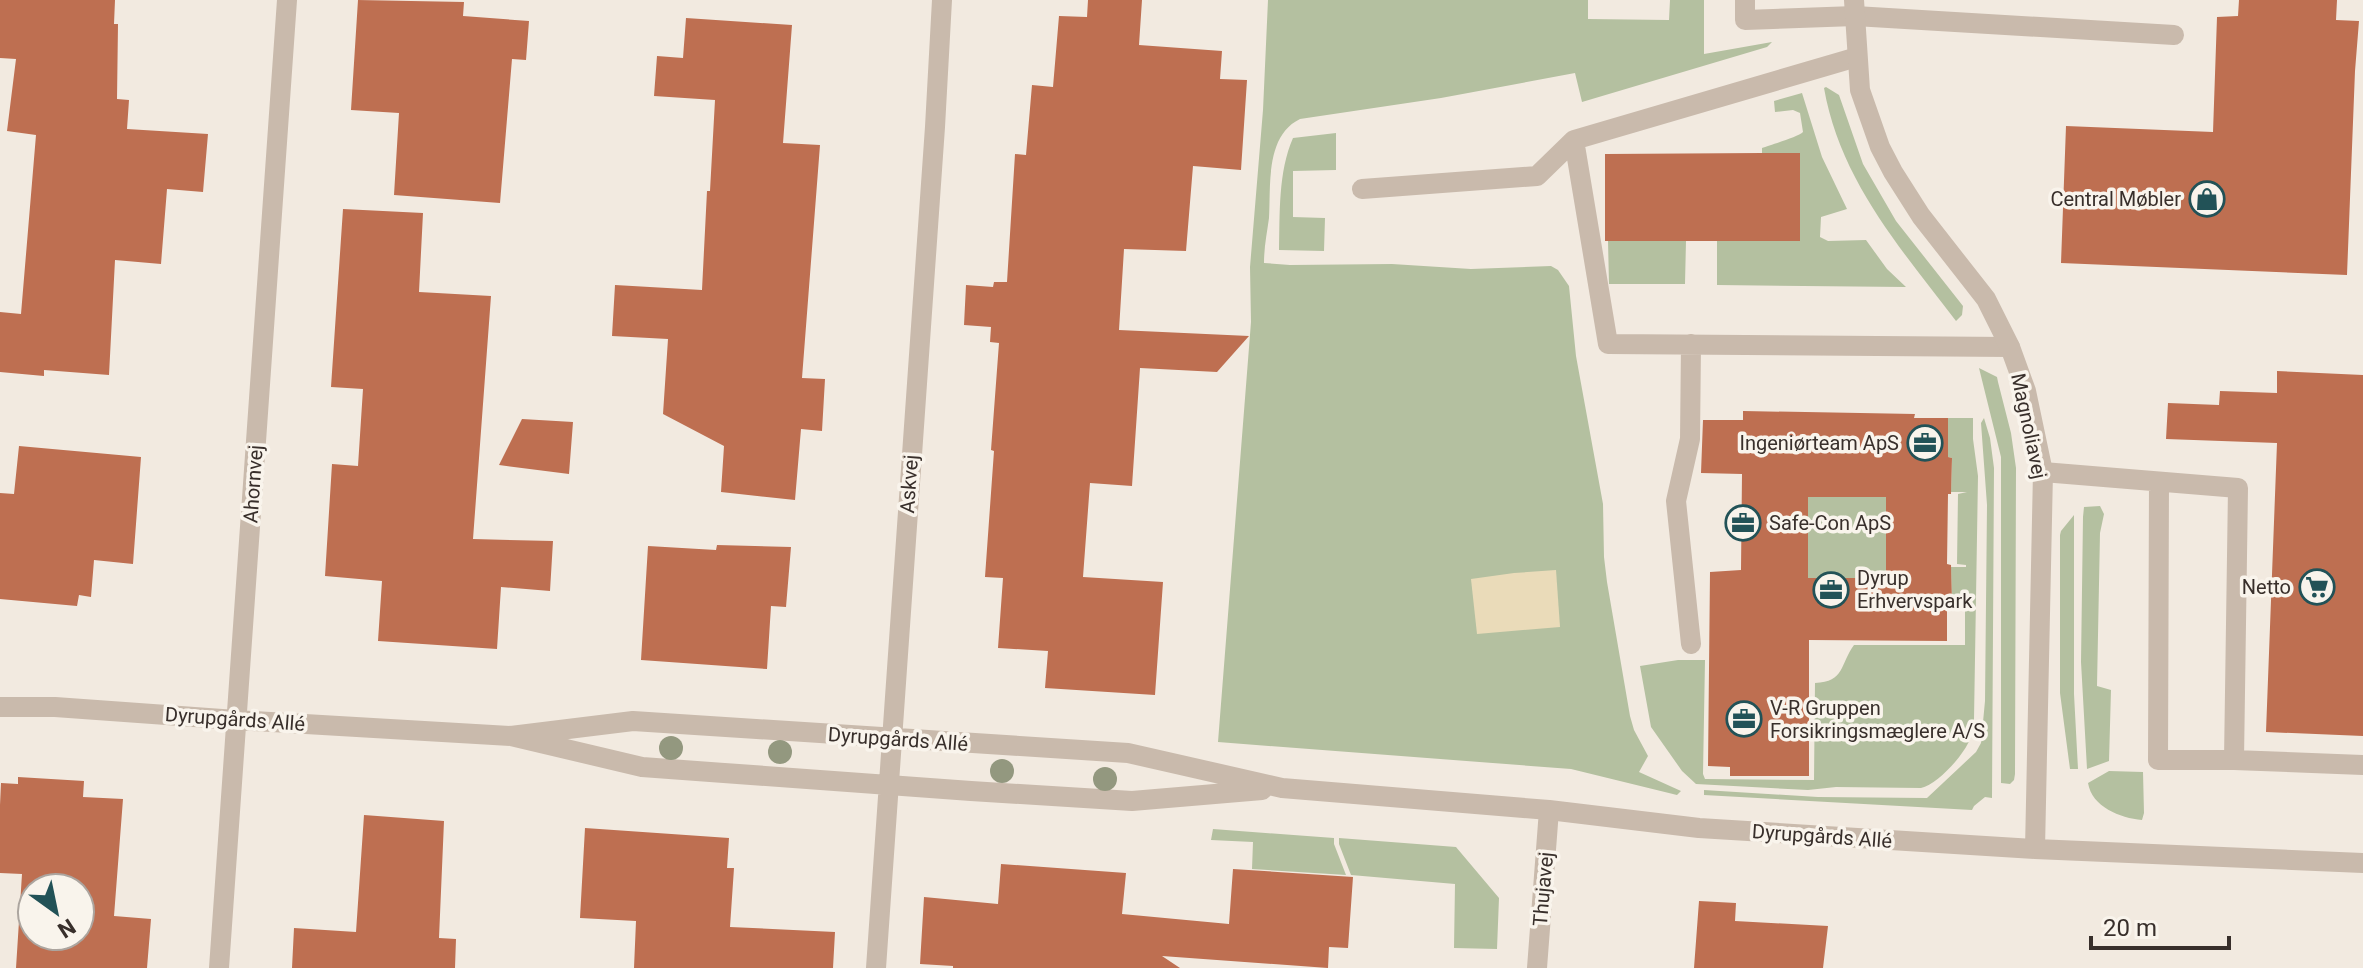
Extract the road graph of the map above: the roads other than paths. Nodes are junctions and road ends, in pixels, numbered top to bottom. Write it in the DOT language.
graph roads {
  1 [pos="287,0"];
  2 [pos="942,0"];
  3 [pos="1745,0"];
  4 [pos="1855,8"];
  5 [pos="2174,35"];
  6 [pos="1857,57"];
  7 [pos="1574,140"];
  8 [pos="1362,189"];
  9 [pos="1691,344"];
  10 [pos="2010,347"];
  11 [pos="2043,472"];
  12 [pos="2159,482"];
  13 [pos="1691,644"];
  14 [pos="0,696"];
  15 [pos="0,707"];
  16 [pos="55,707"];
  17 [pos="236,720"];
  18 [pos="511,736"];
  19 [pos="892,738"];
  20 [pos="2234,760"];
  21 [pos="2363,765"];
  22 [pos="888,785"];
  23 [pos="1282,788"];
  24 [pos="1549,810"];
  25 [pos="2035,849"];
  26 [pos="2363,863"];
  27 [pos="219,968"];
  28 [pos="876,968"];
  29 [pos="1537,968"];
  1 -- 17 [label="street, Ahornvej"];
  2 -- 19 [label="street, Askvej"];
  3 -- 4 [label="street"];
  4 -- 5 [label="street"];
  4 -- 6 [label="street, Magnoliavej"];
  6 -- 7 [label="street"];
  6 -- 10 [label="street, Magnoliavej"];
  7 -- 8 [label="street"];
  7 -- 9 [label="street"];
  9 -- 10 [label="street"];
  9 -- 13 [label="street"];
  10 -- 11 [label="street, Magnoliavej"];
  11 -- 12 [label="street"];
  11 -- 25 [label="street, Magnoliavej"];
  12 -- 20 [label="street"];
  12 -- 20 [label="street"];
  14 -- 16 [label="street, Dyrupgårds Allé"];
  15 -- 16 [label="street, Dyrupgårds Allé"];
  16 -- 17 [label="street, Dyrupgårds Allé"];
  17 -- 18 [label="street, Dyrupgårds Allé"];
  17 -- 27 [label="street, Ahornvej"];
  18 -- 19 [label="street, Dyrupgårds Allé"];
  18 -- 22 [label="street, Dyrupgårds Allé"];
  19 -- 22 [label="street, Askvej"];
  19 -- 23 [label="street, Dyrupgårds Allé"];
  20 -- 21 [label="street"];
  22 -- 23 [label="street, Dyrupgårds Allé"];
  22 -- 28 [label="street, Askvej"];
  23 -- 24 [label="street, Dyrupgårds Allé"];
  24 -- 25 [label="street, Dyrupgårds Allé"];
  24 -- 29 [label="street, Thujavej"];
  25 -- 26 [label="street, Dyrupgårds Allé"];
}
